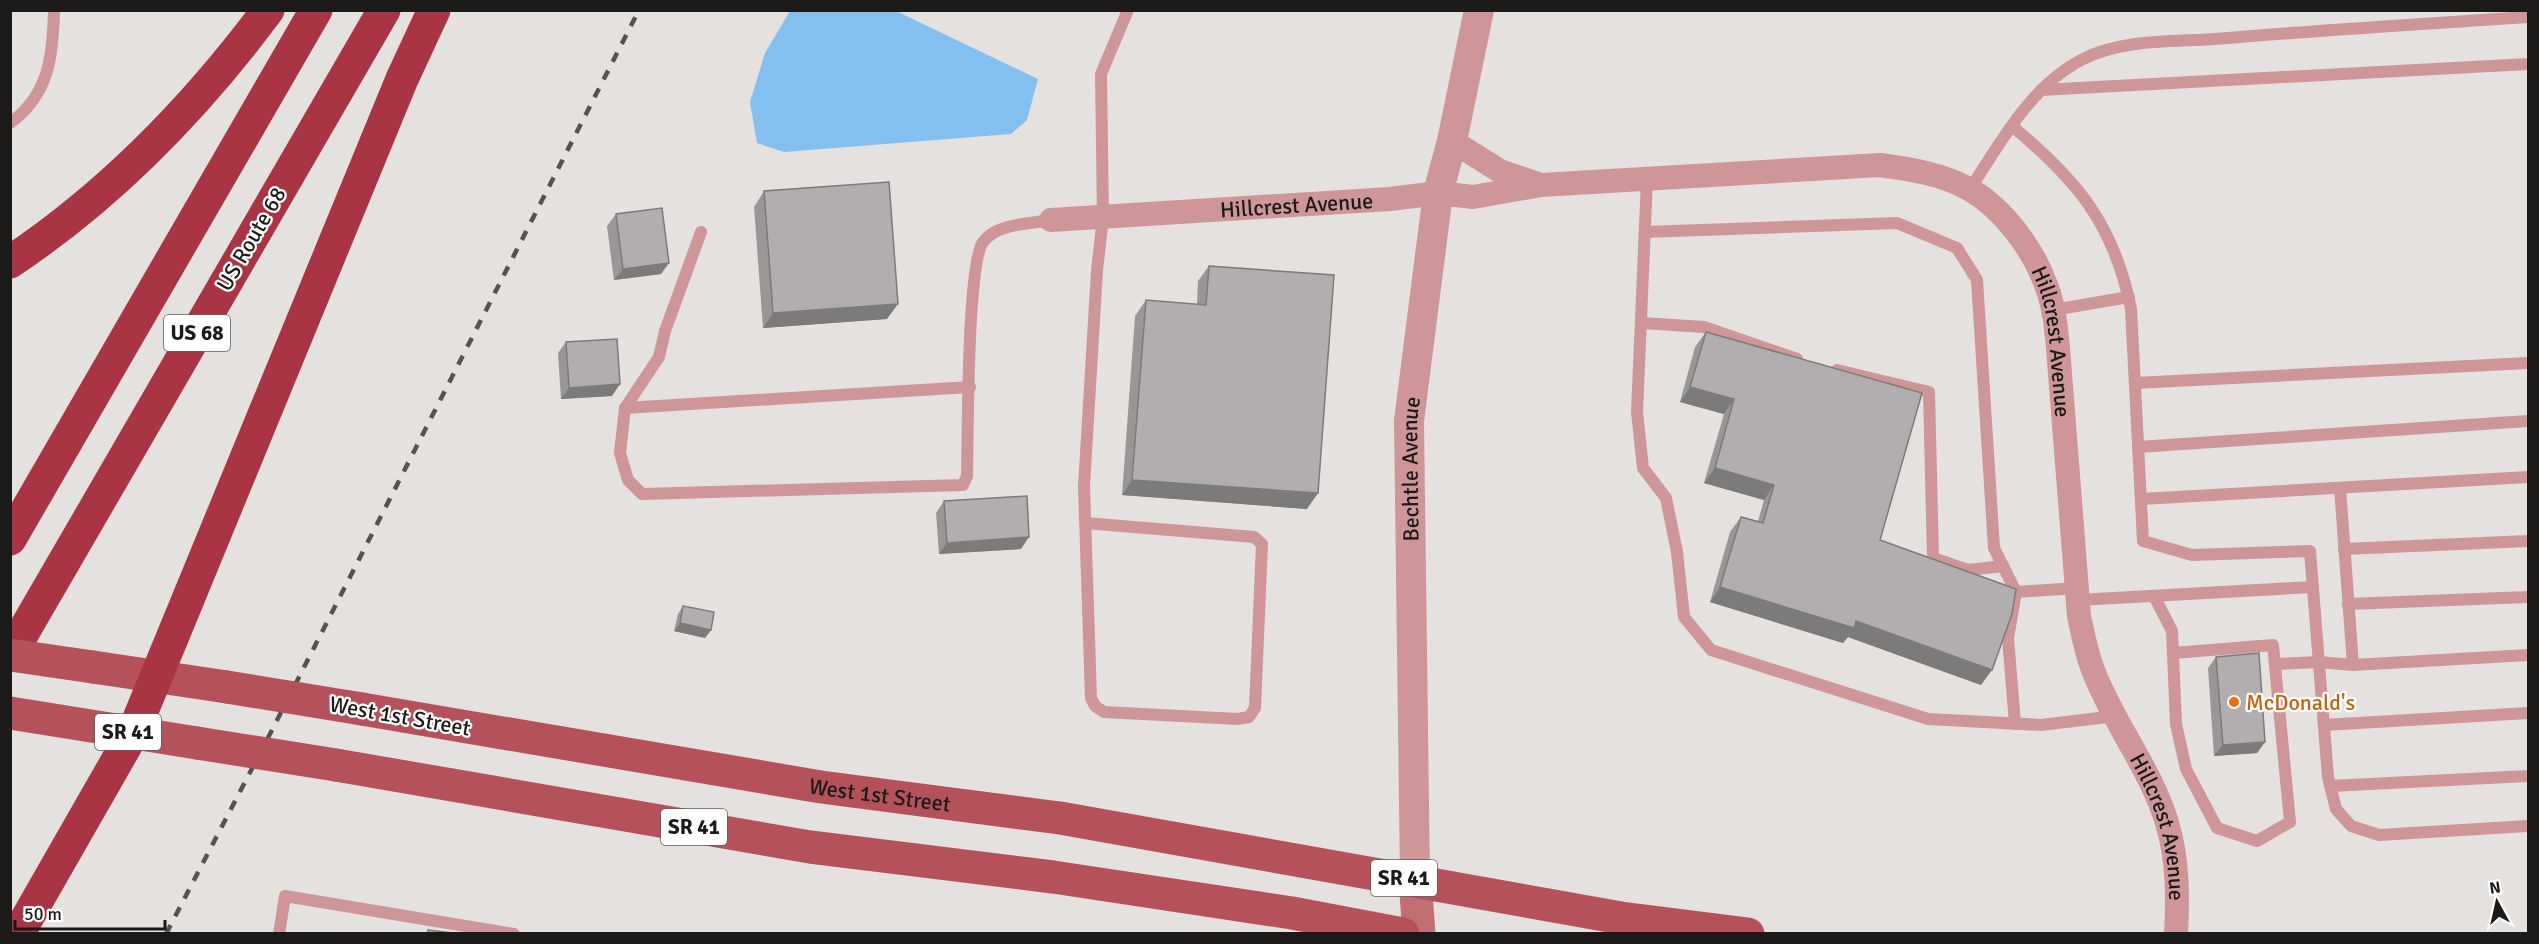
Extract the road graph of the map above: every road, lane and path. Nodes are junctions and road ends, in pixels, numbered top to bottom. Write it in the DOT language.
graph roads {
  1 [pos="54,10"];
  2 [pos="268,10"];
  3 [pos="316,10"];
  4 [pos="384,10"];
  5 [pos="434,10"];
  6 [pos="1128,10"];
  7 [pos="1479,10"];
  8 [pos="2529,17"];
  9 [pos="2529,64"];
  10 [pos="2041,90"];
  11 [pos="10,123"];
  12 [pos="2012,126"];
  13 [pos="1452,141"];
  14 [pos="1647,179"];
  15 [pos="1541,186"];
  16 [pos="1970,189"];
  17 [pos="1438,193"];
  18 [pos="1103,217"];
  19 [pos="1051,220"];
  20 [pos="701,232"];
  21 [pos="1645,232"];
  22 [pos="10,262"];
  23 [pos="2129,297"];
  24 [pos="2053,310"];
  25 [pos="1642,323"];
  26 [pos="1808,363"];
  27 [pos="2529,363"];
  28 [pos="1830,369"];
  29 [pos="2135,383"];
  30 [pos="970,387"];
  31 [pos="625,408"];
  32 [pos="2529,421"];
  33 [pos="2138,447"];
  34 [pos="2529,477"];
  35 [pos="2340,488"];
  36 [pos="2141,499"];
  37 [pos="1085,523"];
  38 [pos="10,539"];
  39 [pos="2529,541"];
  40 [pos="2344,549"];
  41 [pos="2003,566"];
  42 [pos="2313,587"];
  43 [pos="2016,592"];
  44 [pos="2078,594"];
  45 [pos="2154,596"];
  46 [pos="2529,597"];
  47 [pos="2348,604"];
  48 [pos="2173,653"];
  49 [pos="10,655"];
  50 [pos="2529,655"];
  51 [pos="2319,662"];
  52 [pos="2275,664"];
  53 [pos="2353,665"];
  54 [pos="156,677"];
  55 [pos="10,712"];
  56 [pos="2529,713"];
  57 [pos="2116,716"];
  58 [pos="2015,724"];
  59 [pos="2324,725"];
  60 [pos="133,733"];
  61 [pos="2529,776"];
  62 [pos="2330,786"];
  63 [pos="2529,826"];
  64 [pos="1415,880"];
  65 [pos="18,933"];
  66 [pos="279,933"];
  67 [pos="514,933"];
  68 [pos="1403,933"];
  69 [pos="1419,933"];
  70 [pos="1748,933"];
  71 [pos="2176,933"];
  1 -- 11 [label="lane"];
  2 -- 22 [label="highway"];
  3 -- 38 [label="highway, US 68"];
  4 -- 49 [label="highway, US Route 68 / US 68"];
  5 -- 54 [label="highway"];
  6 -- 18 [label="lane"];
  7 -- 13 [label="street, Bechtle Avenue"];
  8 -- 10 [label="lane"];
  9 -- 10 [label="lane"];
  10 -- 12 [label="lane"];
  12 -- 16 [label="lane"];
  12 -- 23 [label="lane"];
  13 -- 15 [label="street, Hillcrest Avenue"];
  13 -- 17 [label="street, Bechtle Avenue"];
  14 -- 15 [label="street, Hillcrest Avenue"];
  14 -- 16 [label="street, Hillcrest Avenue"];
  14 -- 21 [label="lane"];
  15 -- 17 [label="street, Hillcrest Avenue"];
  16 -- 24 [label="street, Hillcrest Avenue"];
  17 -- 18 [label="street, Hillcrest Avenue"];
  17 -- 64 [label="street, Bechtle Avenue"];
  18 -- 19 [label="street, Hillcrest Avenue"];
  18 -- 37 [label="lane"];
  19 -- 30 [label="lane"];
  20 -- 31 [label="lane"];
  21 -- 25 [label="lane"];
  21 -- 41 [label="lane"];
  23 -- 24 [label="lane"];
  23 -- 29 [label="lane"];
  24 -- 44 [label="street, Hillcrest Avenue"];
  25 -- 26 [label="lane"];
  25 -- 58 [label="lane"];
  27 -- 29 [label="lane"];
  28 -- 41 [label="lane"];
  29 -- 33 [label="lane"];
  30 -- 31 [label="lane"];
  30 -- 31 [label="lane"];
  32 -- 33 [label="lane"];
  33 -- 36 [label="lane"];
  34 -- 35 [label="lane"];
  35 -- 36 [label="lane"];
  35 -- 40 [label="lane"];
  36 -- 42 [label="lane"];
  37 -- 37 [label="lane"];
  39 -- 40 [label="lane"];
  40 -- 47 [label="lane"];
  41 -- 43 [label="lane"];
  42 -- 45 [label="lane"];
  42 -- 51 [label="lane"];
  43 -- 44 [label="lane"];
  43 -- 58 [label="lane"];
  44 -- 45 [label="lane"];
  44 -- 57 [label="street, Hillcrest Avenue"];
  45 -- 48 [label="lane"];
  46 -- 47 [label="lane"];
  47 -- 53 [label="lane"];
  48 -- 52 [label="lane"];
  48 -- 52 [label="lane"];
  49 -- 54 [label="main road, West 1st Street / SR 41, bridge"];
  50 -- 53 [label="lane"];
  51 -- 52 [label="lane"];
  51 -- 53 [label="lane"];
  51 -- 59 [label="lane"];
  54 -- 60 [label="highway"];
  54 -- 64 [label="main road, West 1st Street / SR 41, bridge"];
  55 -- 60 [label="main road, SR 41"];
  56 -- 59 [label="lane"];
  57 -- 58 [label="lane"];
  57 -- 71 [label="street, Hillcrest Avenue"];
  59 -- 62 [label="lane"];
  60 -- 65 [label="highway"];
  60 -- 68 [label="main road, SR 41, bridge"];
  61 -- 62 [label="lane"];
  62 -- 63 [label="lane"];
  64 -- 69 [label="main road, Bechtle Avenue"];
  64 -- 70 [label="main road, West 1st Street / SR 41"];
  66 -- 67 [label="lane"];
}
